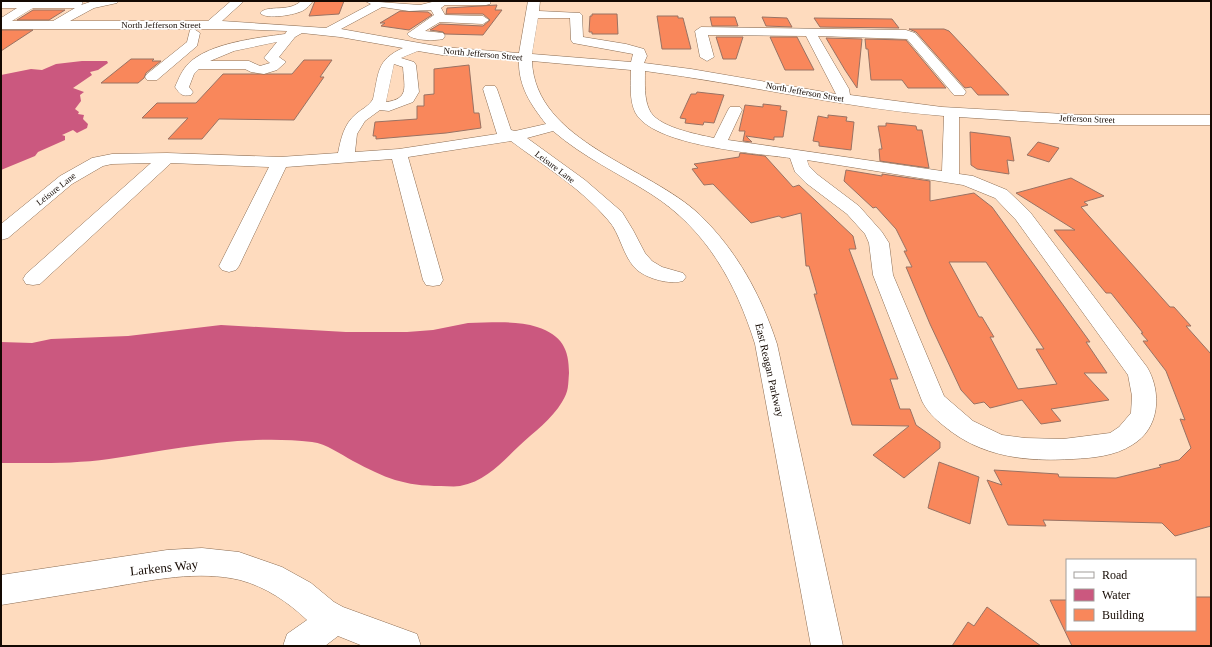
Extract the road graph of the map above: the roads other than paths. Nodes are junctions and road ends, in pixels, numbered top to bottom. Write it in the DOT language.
graph roads {
  1 [pos="113,1"];
  2 [pos="238,1"];
  3 [pos="307,1"];
  4 [pos="365,1"];
  5 [pos="534,1"];
  6 [pos="486,2"];
  7 [pos="77,3"];
  8 [pos="376,3"];
  9 [pos="440,3"];
  10 [pos="1,5"];
  11 [pos="31,5"];
  12 [pos="352,6"];
  13 [pos="400,8"];
  14 [pos="266,13"];
  15 [pos="533,14"];
  16 [pos="383,18"];
  17 [pos="439,18"];
  18 [pos="483,20"];
  19 [pos="1,24"];
  20 [pos="56,25"];
  21 [pos="100,25"];
  22 [pos="208,25"];
  23 [pos="300,29"];
  24 [pos="327,32"];
  25 [pos="810,32"];
  26 [pos="194,33"];
  27 [pos="288,37"];
  28 [pos="450,38"];
  29 [pos="415,47"];
  30 [pos="707,57"];
  31 [pos="526,58"];
  32 [pos="392,59"];
  33 [pos="195,65"];
  34 [pos="637,67"];
  35 [pos="152,78"];
  36 [pos="490,89"];
  37 [pos="186,92"];
  38 [pos="959,92"];
  39 [pos="844,99"];
  40 [pos="377,105"];
  41 [pos="735,110"];
  42 [pos="958,112"];
  43 [pos="1211,120"];
  44 [pos="558,126"];
  45 [pos="514,136"];
  46 [pos="719,143"];
  47 [pos="399,154"];
  48 [pos="798,154"];
  49 [pos="346,157"];
  50 [pos="167,158"];
  51 [pos="280,162"];
  52 [pos="950,178"];
  53 [pos="1,234"];
  54 [pos="229,266"];
  55 [pos="676,277"];
  56 [pos="32,279"];
  57 [pos="433,280"];
  58 [pos="1,590"];
  59 [pos="334,619"];
  60 [pos="299,646"];
  61 [pos="405,646"];
  62 [pos="827,646"];
  1 -- 20 [label="street"];
  2 -- 22 [label="street"];
  3 -- 14 [label="street"];
  4 -- 12 [label="street"];
  5 -- 15 [label="street, East Reagan Parkway"];
  6 -- 9 [label="street"];
  7 -- 11 [label="street"];
  8 -- 13 [label="street"];
  8 -- 24 [label="street"];
  9 -- 13 [label="street"];
  9 -- 17 [label="street"];
  10 -- 11 [label="street"];
  11 -- 19 [label="street"];
  13 -- 16 [label="street"];
  15 -- 31 [label="street, East Reagan Parkway"];
  15 -- 34 [label="street"];
  17 -- 18 [label="street"];
  17 -- 28 [label="street"];
  19 -- 20 [label="street, North Jefferson Street"];
  20 -- 21 [label="street, North Jefferson Street"];
  21 -- 22 [label="street, North Jefferson Street"];
  21 -- 26 [label="street"];
  22 -- 23 [label="street, North Jefferson Street"];
  22 -- 26 [label="street"];
  23 -- 24 [label="street, North Jefferson Street"];
  23 -- 27 [label="street"];
  24 -- 29 [label="street, North Jefferson Street"];
  25 -- 30 [label="street"];
  25 -- 38 [label="street"];
  25 -- 39 [label="street"];
  26 -- 35 [label="street"];
  27 -- 33 [label="street"];
  27 -- 33 [label="street"];
  29 -- 31 [label="street, North Jefferson Street"];
  29 -- 32 [label="street"];
  31 -- 34 [label="street, North Jefferson Street"];
  31 -- 44 [label="street, East Reagan Parkway"];
  32 -- 40 [label="street"];
  32 -- 40 [label="street"];
  33 -- 37 [label="street"];
  34 -- 39 [label="street, North Jefferson Street"];
  34 -- 46 [label="street"];
  36 -- 45 [label="street"];
  39 -- 42 [label="street, North Jefferson Street"];
  40 -- 49 [label="street"];
  41 -- 46 [label="street"];
  42 -- 43 [label="street, Jefferson Street"];
  42 -- 52 [label="street"];
  44 -- 45 [label="street"];
  44 -- 62 [label="street, East Reagan Parkway"];
  45 -- 47 [label="street, Leisure Lane"];
  45 -- 55 [label="street, Leisure Lane"];
  46 -- 48 [label="street"];
  47 -- 49 [label="street, Leisure Lane"];
  47 -- 57 [label="street"];
  48 -- 52 [label="street"];
  48 -- 52 [label="street"];
  49 -- 51 [label="street, Leisure Lane"];
  50 -- 51 [label="street, Leisure Lane"];
  50 -- 53 [label="street, Leisure Lane"];
  50 -- 56 [label="street"];
  51 -- 54 [label="street"];
  58 -- 59 [label="street, Larkens Way"];
  59 -- 60 [label="street"];
  59 -- 61 [label="street, Larkens Way"];
}
